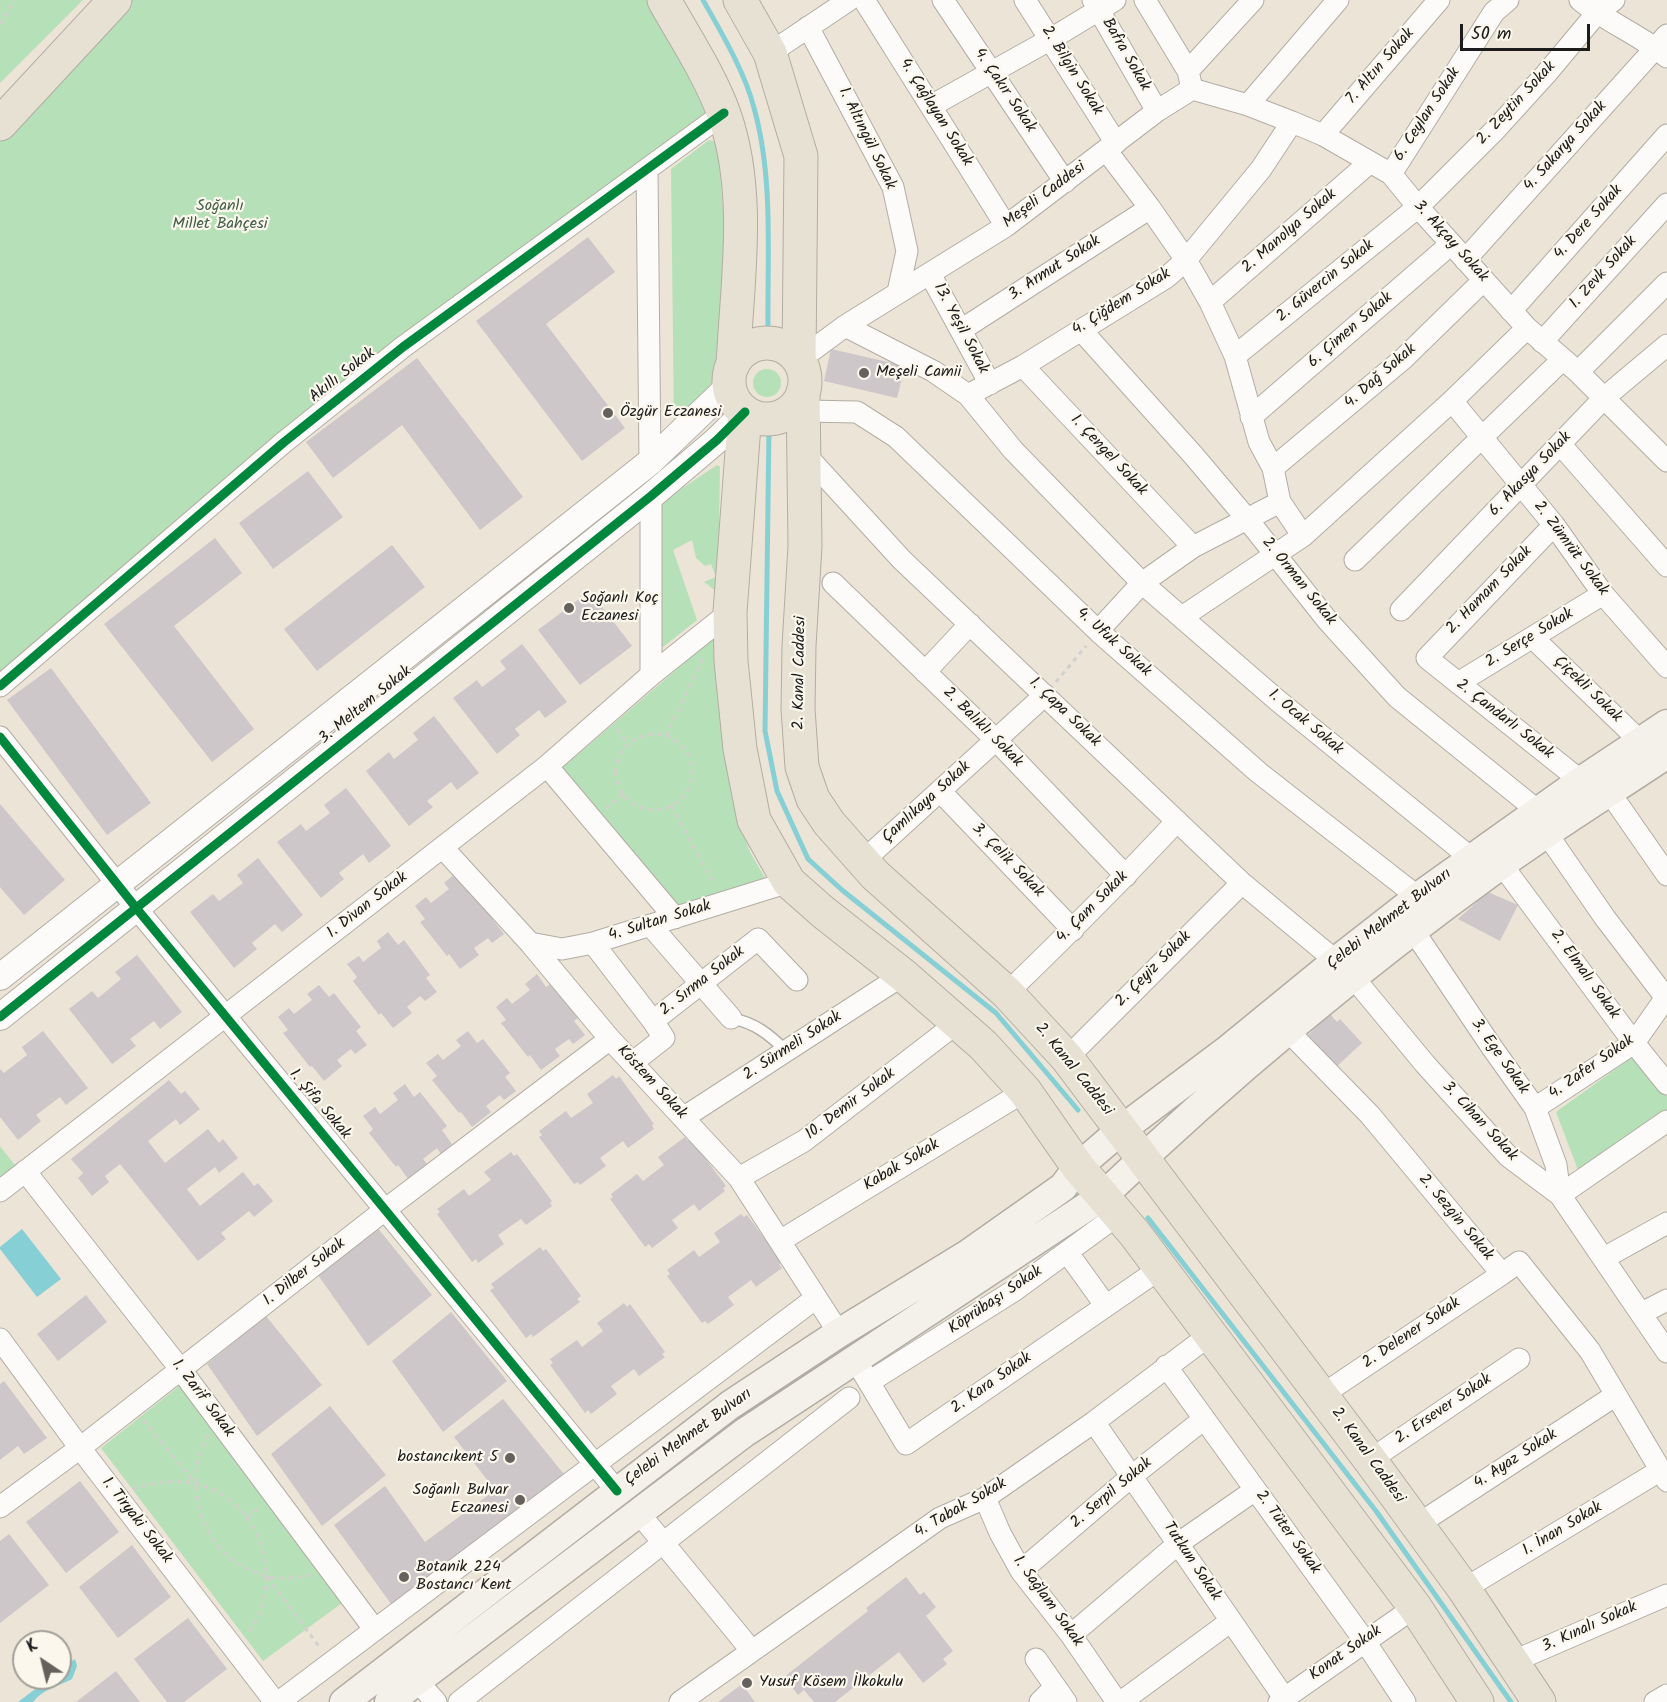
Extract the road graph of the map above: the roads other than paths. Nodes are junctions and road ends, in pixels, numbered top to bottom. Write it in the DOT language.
graph roads {
  1 [pos="115,0"];
  2 [pos="664,0"];
  3 [pos="740,0"];
  4 [pos="849,0"];
  5 [pos="864,0"];
  6 [pos="942,0"];
  7 [pos="1025,0"];
  8 [pos="1145,0"];
  9 [pos="1253,0"];
  10 [pos="1338,0"];
  11 [pos="1440,0"];
  12 [pos="1580,0"];
  13 [pos="1614,0"];
  14 [pos="1103,3"];
  15 [pos="1494,4"];
  16 [pos="1597,13"];
  17 [pos="808,27"];
  18 [pos="1051,39"];
  19 [pos="1663,47"];
  20 [pos="770,52"];
  21 [pos="991,72"];
  22 [pos="1190,80"];
  23 [pos="1248,105"];
  24 [pos="931,106"];
  25 [pos="1157,111"];
  26 [pos="724,113"];
  27 [pos="1292,122"];
  28 [pos="0,124"];
  29 [pos="1323,135"];
  30 [pos="1667,135"];
  31 [pos="1111,146"];
  32 [pos="1370,162"];
  33 [pos="647,170"];
  34 [pos="1391,174"];
  35 [pos="1065,182"];
  36 [pos="1667,204"];
  37 [pos="1418,207"];
  38 [pos="1150,208"];
  39 [pos="1006,226"];
  40 [pos="1451,244"];
  41 [pos="1186,260"];
  42 [pos="1466,260"];
  43 [pos="930,274"];
  44 [pos="1484,280"];
  45 [pos="1667,283"];
  46 [pos="898,292"];
  47 [pos="1210,302"];
  48 [pos="1511,311"];
  49 [pos="845,326"];
  50 [pos="961,330"];
  51 [pos="1081,330"];
  52 [pos="1534,335"];
  53 [pos="1235,356"];
  54 [pos="1663,356"];
  55 [pos="1023,366"];
  56 [pos="1570,366"];
  57 [pos="731,372"];
  58 [pos="990,384"];
  59 [pos="802,388"];
  60 [pos="968,396"];
  61 [pos="1605,397"];
  62 [pos="1452,401"];
  63 [pos="746,412"];
  64 [pos="1251,417"];
  65 [pos="1483,436"];
  66 [pos="1560,444"];
  67 [pos="804,453"];
  68 [pos="1667,461"];
  69 [pos="650,462"];
  70 [pos="1273,468"];
  71 [pos="1521,485"];
  72 [pos="651,496"];
  73 [pos="1281,502"];
  74 [pos="1247,519"];
  75 [pos="1554,525"];
  76 [pos="1303,536"];
  77 [pos="1193,547"];
  78 [pos="1275,555"];
  79 [pos="1355,560"];
  80 [pos="1667,566"];
  81 [pos="833,583"];
  82 [pos="1142,583"];
  83 [pos="1603,594"];
  84 [pos="1401,610"];
  85 [pos="730,612"];
  86 [pos="1182,617"];
  87 [pos="970,624"];
  88 [pos="1098,631"];
  89 [pos="1533,638"];
  90 [pos="1427,658"];
  91 [pos="1667,667"];
  92 [pos="925,672"];
  93 [pos="651,675"];
  94 [pos="1458,683"];
  95 [pos="0,686"];
  96 [pos="1045,695"];
  97 [pos="1667,724"];
  98 [pos="0,737"];
  99 [pos="996,740"];
  100 [pos="1641,742"];
  101 [pos="1667,754"];
  102 [pos="547,766"];
  103 [pos="1581,781"];
  104 [pos="940,791"];
  105 [pos="1610,792"];
  106 [pos="1177,821"];
  107 [pos="1543,823"];
  108 [pos="444,848"];
  109 [pos="1471,858"];
  110 [pos="863,861"];
  111 [pos="1502,865"];
  112 [pos="1667,874"];
  113 [pos="1126,876"];
  114 [pos="789,882"];
  115 [pos="117,883"];
  116 [pos="1242,883"];
  117 [pos="1418,897"];
  118 [pos="137,909"];
  119 [pos="675,918"];
  120 [pos="651,926"];
  121 [pos="1073,930"];
  122 [pos="1413,930"];
  123 [pos="530,943"];
  124 [pos="593,943"];
  125 [pos="1344,969"];
  126 [pos="903,975"];
  127 [pos="0,977"];
  128 [pos="797,980"];
  129 [pos="700,984"];
  130 [pos="1007,993"];
  131 [pos="1666,997"];
  132 [pos="226,1016"];
  133 [pos="0,1017"];
  134 [pos="731,1018"];
  135 [pos="653,1021"];
  136 [pos="957,1023"];
  137 [pos="1288,1031"];
  138 [pos="609,1039"];
  139 [pos="1634,1043"];
  140 [pos="786,1052"];
  141 [pos="1067,1058"];
  142 [pos="632,1063"];
  143 [pos="1667,1084"];
  144 [pos="1025,1091"];
  145 [pos="1535,1108"];
  146 [pos="683,1118"];
  147 [pos="1667,1121"];
  148 [pos="1122,1130"];
  149 [pos="1142,1158"];
  150 [pos="1078,1167"];
  151 [pos="25,1171"];
  152 [pos="739,1178"];
  153 [pos="0,1191"];
  154 [pos="1560,1195"];
  155 [pos="1111,1205"];
  156 [pos="386,1209"];
  157 [pos="1667,1223"];
  158 [pos="780,1241"];
  159 [pos="1067,1252"];
  160 [pos="1604,1258"];
  161 [pos="1161,1268"];
  162 [pos="1502,1274"];
  163 [pos="816,1298"];
  164 [pos="1667,1300"];
  165 [pos="1106,1306"];
  166 [pos="1642,1312"];
  167 [pos="839,1333"];
  168 [pos="1210,1334"];
  169 [pos="0,1339"];
  170 [pos="1667,1352"];
  171 [pos="1519,1359"];
  172 [pos="1166,1366"];
  173 [pos="181,1370"];
  174 [pos="862,1371"];
  175 [pos="1322,1395"];
  176 [pos="1616,1395"];
  177 [pos="849,1398"];
  178 [pos="1204,1419"];
  179 [pos="1094,1422"];
  180 [pos="80,1448"];
  181 [pos="1370,1460"];
  182 [pos="594,1463"];
  183 [pos="1132,1476"];
  184 [pos="1664,1476"];
  185 [pos="1255,1490"];
  186 [pos="617,1491"];
  187 [pos="985,1498"];
  188 [pos="0,1507"];
  189 [pos="638,1512"];
  190 [pos="1417,1525"];
  191 [pos="663,1543"];
  192 [pos="1179,1543"];
  193 [pos="1021,1571"];
  194 [pos="1464,1589"];
  195 [pos="1667,1595"];
  196 [pos="1415,1607"];
  197 [pos="1231,1621"];
  198 [pos="375,1629"];
  199 [pos="1071,1635"];
  200 [pos="1364,1640"];
  201 [pos="751,1650"];
  202 [pos="1036,1659"];
  203 [pos="1514,1661"];
  204 [pos="417,1681"];
  205 [pos="1060,1694"];
  206 [pos="1667,1695"];
  207 [pos="467,1700"];
  208 [pos="1283,1700"];
  209 [pos="277,1702"];
  210 [pos="344,1702"];
  211 [pos="390,1702"];
  212 [pos="436,1702"];
  213 [pos="680,1702"];
  214 [pos="1040,1702"];
  215 [pos="1119,1702"];
  216 [pos="1405,1702"];
  217 [pos="1477,1702"];
  218 [pos="1539,1702"];
  219 [pos="1655,1702"];
  1 -- 28 [label="main road"];
  2 -- 26 [label="main road"];
  3 -- 20 [label="main road, 2. Kanal Caddesi"];
  4 -- 17 [label="street"];
  5 -- 24 [label="street, 4. Çağlayan Sokak"];
  6 -- 21 [label="street, 4. Çakır Sokak"];
  7 -- 18 [label="street, 2. Bilgin Sokak"];
  8 -- 22 [label="street"];
  9 -- 22 [label="street, Meşeli Caddesi"];
  10 -- 23 [label="street"];
  11 -- 29 [label="street, 7. Altın Sokak"];
  12 -- 16 [label="street"];
  13 -- 16 [label="street, 2. Zeytin Sokak"];
  14 -- 18 [label="street"];
  14 -- 25 [label="street, Bafra Sokak"];
  15 -- 34 [label="street, 6. Ceylan Sokak"];
  16 -- 19 [label="street"];
  16 -- 37 [label="street, 2. Zeytin Sokak"];
  17 -- 20 [label="street"];
  17 -- 46 [label="street, 1. Altıngül Sokak"];
  18 -- 21 [label="street"];
  18 -- 31 [label="street, 2. Bilgin Sokak"];
  19 -- 42 [label="street, 4. Sakarya Sokak"];
  20 -- 59 [label="main road, 2. Kanal Caddesi"];
  21 -- 24 [label="street"];
  21 -- 35 [label="street, 4. Çakır Sokak"];
  22 -- 23 [label="street, 3. Akçay Sokak"];
  22 -- 25 [label="street, Meşeli Caddesi"];
  23 -- 27 [label="street, 3. Akçay Sokak"];
  24 -- 39 [label="street, 4. Çağlayan Sokak"];
  25 -- 31 [label="street, Meşeli Caddesi"];
  26 -- 33 [label="street, Akıllı Sokak"];
  26 -- 57 [label="main road"];
  27 -- 29 [label="street, 3. Akçay Sokak"];
  27 -- 41 [label="street, 4. Çiğdem Sokak"];
  29 -- 32 [label="street, 3. Akçay Sokak"];
  30 -- 48 [label="street, 4. Dere Sokak"];
  31 -- 35 [label="street, Meşeli Caddesi"];
  31 -- 38 [label="street, 2. Bilgin Sokak"];
  32 -- 34 [label="street, 3. Akçay Sokak"];
  32 -- 47 [label="street, 2. Manolya Sokak"];
  33 -- 69 [label="street"];
  33 -- 95 [label="street, Akıllı Sokak"];
  34 -- 37 [label="street, 3. Akçay Sokak"];
  35 -- 39 [label="street, Meşeli Caddesi"];
  36 -- 52 [label="street, 1. Zevk Sokak"];
  37 -- 40 [label="street, 3. Akçay Sokak"];
  37 -- 53 [label="street, 2. Güvercin Sokak"];
  38 -- 41 [label="street, 2. Bilgin Sokak"];
  38 -- 50 [label="street, 3. Armut Sokak"];
  39 -- 43 [label="street, Meşeli Caddesi"];
  40 -- 42 [label="street, 3. Akçay Sokak"];
  40 -- 64 [label="street, 6. Çimen Sokak"];
  41 -- 47 [label="street, 2. Bilgin Sokak"];
  41 -- 51 [label="street, 4. Çiğdem Sokak"];
  42 -- 44 [label="street, 3. Akçay Sokak"];
  43 -- 46 [label="street, Meşeli Caddesi"];
  43 -- 50 [label="street, 13. Yeşil Sokak"];
  44 -- 48 [label="street, 3. Akçay Sokak"];
  44 -- 70 [label="street, 4. Dağ Sokak"];
  45 -- 56 [label="street"];
  46 -- 49 [label="street, Meşeli Caddesi"];
  47 -- 53 [label="street, 2. Bilgin Sokak"];
  48 -- 52 [label="street, 3. Akçay Sokak"];
  49 -- 59 [label="street, Meşeli Caddesi"];
  49 -- 60 [label="street, 1. Ocak Sokak"];
  50 -- 58 [label="street, 13. Yeşil Sokak"];
  51 -- 55 [label="street, 4. Çiğdem Sokak"];
  51 -- 74 [label="street, 2. Orman Sokak"];
  52 -- 56 [label="street, 3. Akçay Sokak"];
  52 -- 62 [label="street, 1. Zevk Sokak"];
  53 -- 64 [label="street, 2. Bilgin Sokak"];
  54 -- 61 [label="street, 6. Akasya Sokak"];
  55 -- 58 [label="street, 4. Çiğdem Sokak"];
  55 -- 77 [label="street, 1. Çengel Sokak"];
  56 -- 61 [label="street, 3. Akçay Sokak"];
  56 -- 65 [label="street"];
  57 -- 59 [label="main road"];
  57 -- 63 [label="main road"];
  57 -- 69 [label="street, 3. Meltem Sokak"];
  58 -- 60 [label="street, 4. Çiğdem Sokak"];
  59 -- 63 [label="main road"];
  59 -- 67 [label="main road, 2. Kanal Caddesi"];
  59 -- 88 [label="street, 4. Ufuk Sokak"];
  60 -- 82 [label="street, 1. Ocak Sokak"];
  61 -- 66 [label="street, 6. Akasya Sokak"];
  61 -- 68 [label="street, 3. Akçay Sokak"];
  62 -- 65 [label="street, 2. Zümrüt Sokak"];
  62 -- 76 [label="street, 1. Zevk Sokak"];
  63 -- 72 [label="street, 3. Meltem Sokak"];
  63 -- 85 [label="main road"];
  64 -- 70 [label="street, 2. Bilgin Sokak"];
  65 -- 71 [label="street, 2. Zümrüt Sokak"];
  65 -- 79 [label="street"];
  66 -- 71 [label="street, 6. Akasya Sokak"];
  66 -- 80 [label="street"];
  67 -- 87 [label="street, 1. Çapa Sokak"];
  67 -- 110 [label="main road, 2. Kanal Caddesi"];
  69 -- 115 [label="street, 3. Meltem Sokak"];
  70 -- 73 [label="street, 2. Bilgin Sokak"];
  71 -- 75 [label="street, 2. Zümrüt Sokak"];
  71 -- 84 [label="street, 6. Akasya Sokak"];
  72 -- 93 [label="street"];
  72 -- 118 [label="street, 3. Meltem Sokak"];
  73 -- 74 [label="street"];
  73 -- 76 [label="street, 2. Bilgin Sokak"];
  74 -- 77 [label="street"];
  74 -- 78 [label="street, 2. Orman Sokak"];
  75 -- 83 [label="street, 2. Zümrüt Sokak"];
  75 -- 90 [label="street, 2. Hamam Sokak"];
  76 -- 78 [label="street, 1. Zevk Sokak"];
  77 -- 82 [label="street"];
  78 -- 86 [label="street, 1. Zevk Sokak"];
  78 -- 107 [label="street, 2. Orman Sokak"];
  81 -- 92 [label="street, 2. Balıklı Sokak"];
  82 -- 86 [label="street, 1. Ocak Sokak"];
  82 -- 88 [label="street"];
  83 -- 89 [label="street, 2. Serçe Sokak"];
  83 -- 91 [label="street, 2. Zümrüt Sokak"];
  85 -- 93 [label="street, 1. Divan Sokak"];
  85 -- 114 [label="main road"];
  86 -- 109 [label="street, 1. Ocak Sokak"];
  87 -- 92 [label="street"];
  87 -- 96 [label="street, 1. Çapa Sokak"];
  88 -- 117 [label="street, 4. Ufuk Sokak"];
  89 -- 94 [label="street, 2. Serçe Sokak"];
  89 -- 100 [label="street, Çiçekli Sokak"];
  90 -- 94 [label="street, 2. Çandarlı Sokak"];
  92 -- 99 [label="street, 2. Balıklı Sokak"];
  93 -- 102 [label="street, 1. Divan Sokak"];
  94 -- 103 [label="street, 2. Çandarlı Sokak"];
  96 -- 99 [label="street, Çamlıkaya Sokak"];
  96 -- 106 [label="street, 1. Çapa Sokak"];
  97 -- 100 [label="main road, Çelebi Mehmet Bulvarı"];
  98 -- 115 [label="street, 1. Şifa Sokak"];
  99 -- 104 [label="street, Çamlıkaya Sokak"];
  99 -- 113 [label="street, 2. Balıklı Sokak"];
  100 -- 103 [label="main road, Çelebi Mehmet Bulvarı"];
  101 -- 105 [label="main road, Çelebi Mehmet Bulvarı"];
  102 -- 108 [label="street, 1. Divan Sokak"];
  102 -- 119 [label="street"];
  103 -- 107 [label="main road, Çelebi Mehmet Bulvarı"];
  104 -- 110 [label="street, Çamlıkaya Sokak"];
  104 -- 121 [label="street, 3. Çelik Sokak"];
  105 -- 107 [label="main road, Çelebi Mehmet Bulvarı"];
  105 -- 112 [label="street"];
  106 -- 113 [label="street, 4. Çam Sokak"];
  106 -- 116 [label="street, 1. Çapa Sokak"];
  107 -- 109 [label="main road, Çelebi Mehmet Bulvarı"];
  107 -- 111 [label="main road, Çelebi Mehmet Bulvarı"];
  107 -- 131 [label="street, 2. Orman Sokak"];
  108 -- 123 [label="street, Köstem Sokak"];
  108 -- 132 [label="street, 1. Divan Sokak"];
  109 -- 117 [label="main road, Çelebi Mehmet Bulvarı"];
  110 -- 130 [label="main road, 2. Kanal Caddesi"];
  111 -- 122 [label="main road, Çelebi Mehmet Bulvarı"];
  111 -- 139 [label="street, 2. Elmalı Sokak"];
  113 -- 121 [label="street, 4. Çam Sokak"];
  114 -- 119 [label="street, 4. Sultan Sokak"];
  114 -- 126 [label="main road"];
  115 -- 118 [label="street, 1. Şifa Sokak"];
  115 -- 127 [label="street, 3. Meltem Sokak"];
  116 -- 125 [label="street, 1. Çapa Sokak"];
  116 -- 141 [label="street, 2. Çeyiz Sokak"];
  117 -- 125 [label="main road, Çelebi Mehmet Bulvarı"];
  118 -- 132 [label="street, 1. Şifa Sokak"];
  118 -- 133 [label="street, 3. Meltem Sokak"];
  119 -- 120 [label="street, 4. Sultan Sokak"];
  120 -- 124 [label="street, 4. Sultan Sokak"];
  120 -- 129 [label="street"];
  121 -- 130 [label="street, 4. Çam Sokak"];
  122 -- 125 [label="main road, Çelebi Mehmet Bulvarı"];
  122 -- 145 [label="street, 3. Ege Sokak"];
  123 -- 124 [label="street, 4. Sultan Sokak"];
  123 -- 138 [label="street, Köstem Sokak"];
  124 -- 135 [label="street, 2. Sırma Sokak"];
  125 -- 137 [label="main road, Çelebi Mehmet Bulvarı"];
  125 -- 148 [label="main road, Çelebi Mehmet Bulvarı"];
  125 -- 154 [label="street, 3. Cihan Sokak"];
  126 -- 136 [label="main road"];
  126 -- 140 [label="street, 2. Sürmeli Sokak"];
  128 -- 129 [label="street, 2. Sırma Sokak"];
  129 -- 134 [label="street"];
  129 -- 135 [label="street, 2. Sırma Sokak"];
  130 -- 141 [label="main road, 2. Kanal Caddesi"];
  131 -- 139 [label="street, 4. Zafer Sokak"];
  132 -- 151 [label="street, 1. Divan Sokak"];
  132 -- 156 [label="street, 1. Şifa Sokak"];
  134 -- 140 [label="lane"];
  135 -- 142 [label="street"];
  136 -- 144 [label="main road"];
  136 -- 152 [label="street, 10. Demir Sokak"];
  137 -- 149 [label="main road, Çelebi Mehmet Bulvarı"];
  137 -- 162 [label="street, 2. Sezgin Sokak"];
  138 -- 142 [label="street, Köstem Sokak"];
  138 -- 156 [label="street, 1. Dilber Sokak"];
  139 -- 143 [label="street, 2. Elmalı Sokak"];
  139 -- 145 [label="street, 4. Zafer Sokak"];
  140 -- 146 [label="street, 2. Sürmeli Sokak"];
  141 -- 148 [label="main road, 2. Kanal Caddesi"];
  142 -- 146 [label="street, Köstem Sokak"];
  144 -- 150 [label="main road"];
  144 -- 158 [label="street, Kabak Sokak"];
  145 -- 154 [label="street, 3. Ege Sokak"];
  146 -- 152 [label="street, Köstem Sokak"];
  147 -- 154 [label="street"];
  148 -- 149 [label="main road, 2. Kanal Caddesi"];
  148 -- 150 [label="main road, Çelebi Mehmet Bulvarı"];
  149 -- 155 [label="main road, Çelebi Mehmet Bulvarı"];
  149 -- 175 [label="main road, 2. Kanal Caddesi"];
  150 -- 155 [label="main road"];
  150 -- 167 [label="main road, Çelebi Mehmet Bulvarı"];
  151 -- 153 [label="street, 1. Divan Sokak"];
  151 -- 173 [label="street, 1. Zarif Sokak"];
  152 -- 158 [label="street, Köstem Sokak"];
  154 -- 160 [label="street, 3. Cihan Sokak"];
  155 -- 159 [label="street, Köprübaşı Sokak"];
  155 -- 161 [label="main road"];
  155 -- 174 [label="main road, Çelebi Mehmet Bulvarı"];
  156 -- 173 [label="street, 1. Dilber Sokak"];
  156 -- 182 [label="street, 1. Şifa Sokak"];
  157 -- 160 [label="street"];
  158 -- 163 [label="street, Köstem Sokak"];
  159 -- 165 [label="street"];
  159 -- 174 [label="street, Köprübaşı Sokak"];
  160 -- 166 [label="street, 3. Cihan Sokak"];
  161 -- 165 [label="street, 2. Kara Sokak"];
  161 -- 168 [label="main road"];
  162 -- 175 [label="street, 2. Delener Sokak"];
  162 -- 176 [label="street, 2. Sezgin Sokak"];
  163 -- 167 [label="street, Köstem Sokak"];
  163 -- 182 [label="street"];
  164 -- 166 [label="street"];
  165 -- 174 [label="street, 2. Kara Sokak"];
  166 -- 170 [label="street, 3. Cihan Sokak"];
  167 -- 186 [label="main road, Çelebi Mehmet Bulvarı"];
  168 -- 172 [label="street, 4. Tabak Sokak"];
  168 -- 196 [label="main road"];
  169 -- 180 [label="street, 1. Tiryaki Sokak"];
  171 -- 181 [label="street, 2. Ersever Sokak"];
  172 -- 178 [label="street, 2. Tüter Sokak"];
  172 -- 179 [label="street, 4. Tabak Sokak"];
  173 -- 180 [label="street, 1. Dilber Sokak"];
  173 -- 198 [label="street, 1. Zarif Sokak"];
  174 -- 189 [label="main road, Çelebi Mehmet Bulvarı"];
  175 -- 181 [label="main road, 2. Kanal Caddesi"];
  176 -- 184 [label="street, 2. Sezgin Sokak"];
  176 -- 190 [label="street, 4. Ayaz Sokak"];
  177 -- 191 [label="street"];
  178 -- 183 [label="street, 2. Serpil Sokak"];
  178 -- 185 [label="street, 2. Tüter Sokak"];
  179 -- 183 [label="street, Tutkun Sokak"];
  179 -- 187 [label="street, 4. Tabak Sokak"];
  180 -- 188 [label="street, 1. Dilber Sokak"];
  180 -- 209 [label="street, 1. Tiryaki Sokak"];
  181 -- 190 [label="main road, 2. Kanal Caddesi"];
  182 -- 186 [label="street, 1. Şifa Sokak"];
  182 -- 198 [label="street"];
  183 -- 192 [label="street, Tutkun Sokak"];
  183 -- 193 [label="street, 2. Serpil Sokak"];
  184 -- 194 [label="street, 1. İnan Sokak"];
  185 -- 192 [label="street"];
  185 -- 200 [label="street, 2. Tüter Sokak"];
  186 -- 210 [label="main road, Çelebi Mehmet Bulvarı"];
  187 -- 193 [label="street, 1. Sağlam Sokak"];
  187 -- 201 [label="street, 4. Tabak Sokak"];
  189 -- 191 [label="street"];
  189 -- 204 [label="main road, Çelebi Mehmet Bulvarı"];
  190 -- 194 [label="main road, 2. Kanal Caddesi"];
  191 -- 201 [label="street"];
  191 -- 207 [label="street"];
  192 -- 197 [label="street, Tutkun Sokak"];
  192 -- 199 [label="street"];
  193 -- 199 [label="street, 1. Sağlam Sokak"];
  194 -- 203 [label="main road, 2. Kanal Caddesi"];
  195 -- 203 [label="street, 3. Kınalı Sokak"];
  196 -- 200 [label="street, Konat Sokak"];
  196 -- 217 [label="main road"];
  197 -- 208 [label="street, Tutkun Sokak"];
  197 -- 215 [label="street"];
  198 -- 209 [label="street"];
  199 -- 215 [label="street, 1. Sağlam Sokak"];
  200 -- 208 [label="street, Konat Sokak"];
  200 -- 216 [label="street, 2. Tüter Sokak"];
  201 -- 213 [label="street, 4. Tabak Sokak"];
  202 -- 205 [label="street"];
  203 -- 218 [label="main road, 2. Kanal Caddesi"];
  204 -- 211 [label="main road, Çelebi Mehmet Bulvarı"];
  204 -- 212 [label="street"];
  205 -- 214 [label="street"];
  206 -- 219 [label="street"];
}
